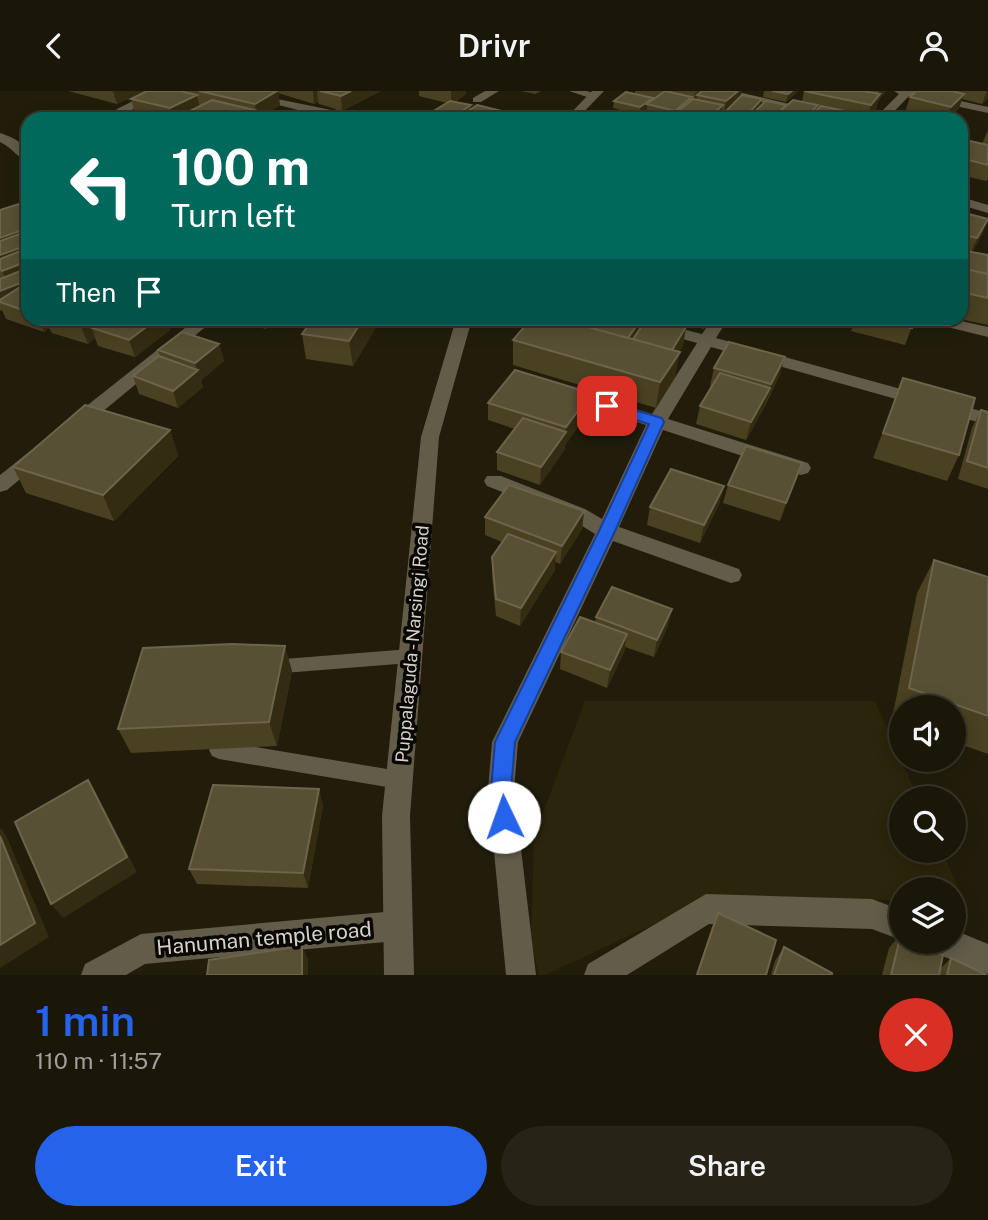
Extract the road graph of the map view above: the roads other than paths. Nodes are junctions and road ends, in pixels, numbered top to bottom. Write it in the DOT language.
graph roads {
  1 [pos="162,91"];
  2 [pos="227,91"];
  3 [pos="493,91"];
  4 [pos="575,91"];
  5 [pos="719,91"];
  6 [pos="905,91"];
  7 [pos="595,93"];
  8 [pos="477,100"];
  9 [pos="988,110"];
  10 [pos="121,112"];
  11 [pos="337,112"];
  12 [pos="577,112"];
  13 [pos="815,112"];
  14 [pos="886,112"];
  15 [pos="0,137"];
  16 [pos="21,150"];
  17 [pos="968,203"];
  18 [pos="988,209"];
  19 [pos="197,326"];
  20 [pos="462,326"];
  21 [pos="653,326"];
  22 [pos="715,326"];
  23 [pos="963,326"];
  24 [pos="988,332"];
  25 [pos="704,340"];
  26 [pos="545,386"];
  27 [pos="988,419"];
  28 [pos="657,422"];
  29 [pos="801,468"];
  30 [pos="495,481"];
  31 [pos="0,485"];
  32 [pos="607,531"];
  33 [pos="731,575"];
  34 [pos="411,656"];
  35 [pos="253,668"];
  36 [pos="219,750"];
  37 [pos="400,780"];
  38 [pos="889,920"];
  39 [pos="396,926"];
  40 [pos="966,950"];
  41 [pos="988,959"];
  42 [pos="96,975"];
  43 [pos="399,975"];
  44 [pos="521,975"];
  45 [pos="599,975"];
  1 -- 10 [label="street"];
  2 -- 11 [label="lane"];
  3 -- 8 [label="street"];
  4 -- 7 [label="street"];
  5 -- 13 [label="street"];
  6 -- 9 [label="street"];
  6 -- 14 [label="street"];
  7 -- 12 [label="street"];
  15 -- 16 [label="street"];
  17 -- 18 [label="street"];
  19 -- 31 [label="street"];
  20 -- 34 [label="street, Puppalaguda - Narsingi Road"];
  21 -- 25 [label="street"];
  22 -- 25 [label="street"];
  23 -- 24 [label="street"];
  25 -- 27 [label="street"];
  25 -- 28 [label="street"];
  26 -- 28 [label="street"];
  28 -- 29 [label="street"];
  28 -- 32 [label="street"];
  30 -- 32 [label="street"];
  32 -- 33 [label="street"];
  32 -- 44 [label="street"];
  34 -- 35 [label="lane"];
  34 -- 37 [label="street, Puppalaguda - Narsingi Road"];
  36 -- 37 [label="lane"];
  37 -- 39 [label="street, Puppalaguda - Narsingi Road"];
  38 -- 45 [label="street"];
  39 -- 42 [label="street, Hanuman temple road"];
  39 -- 43 [label="street, Puppalaguda - Narsingi Road"];
  40 -- 41 [label="street"];
}
